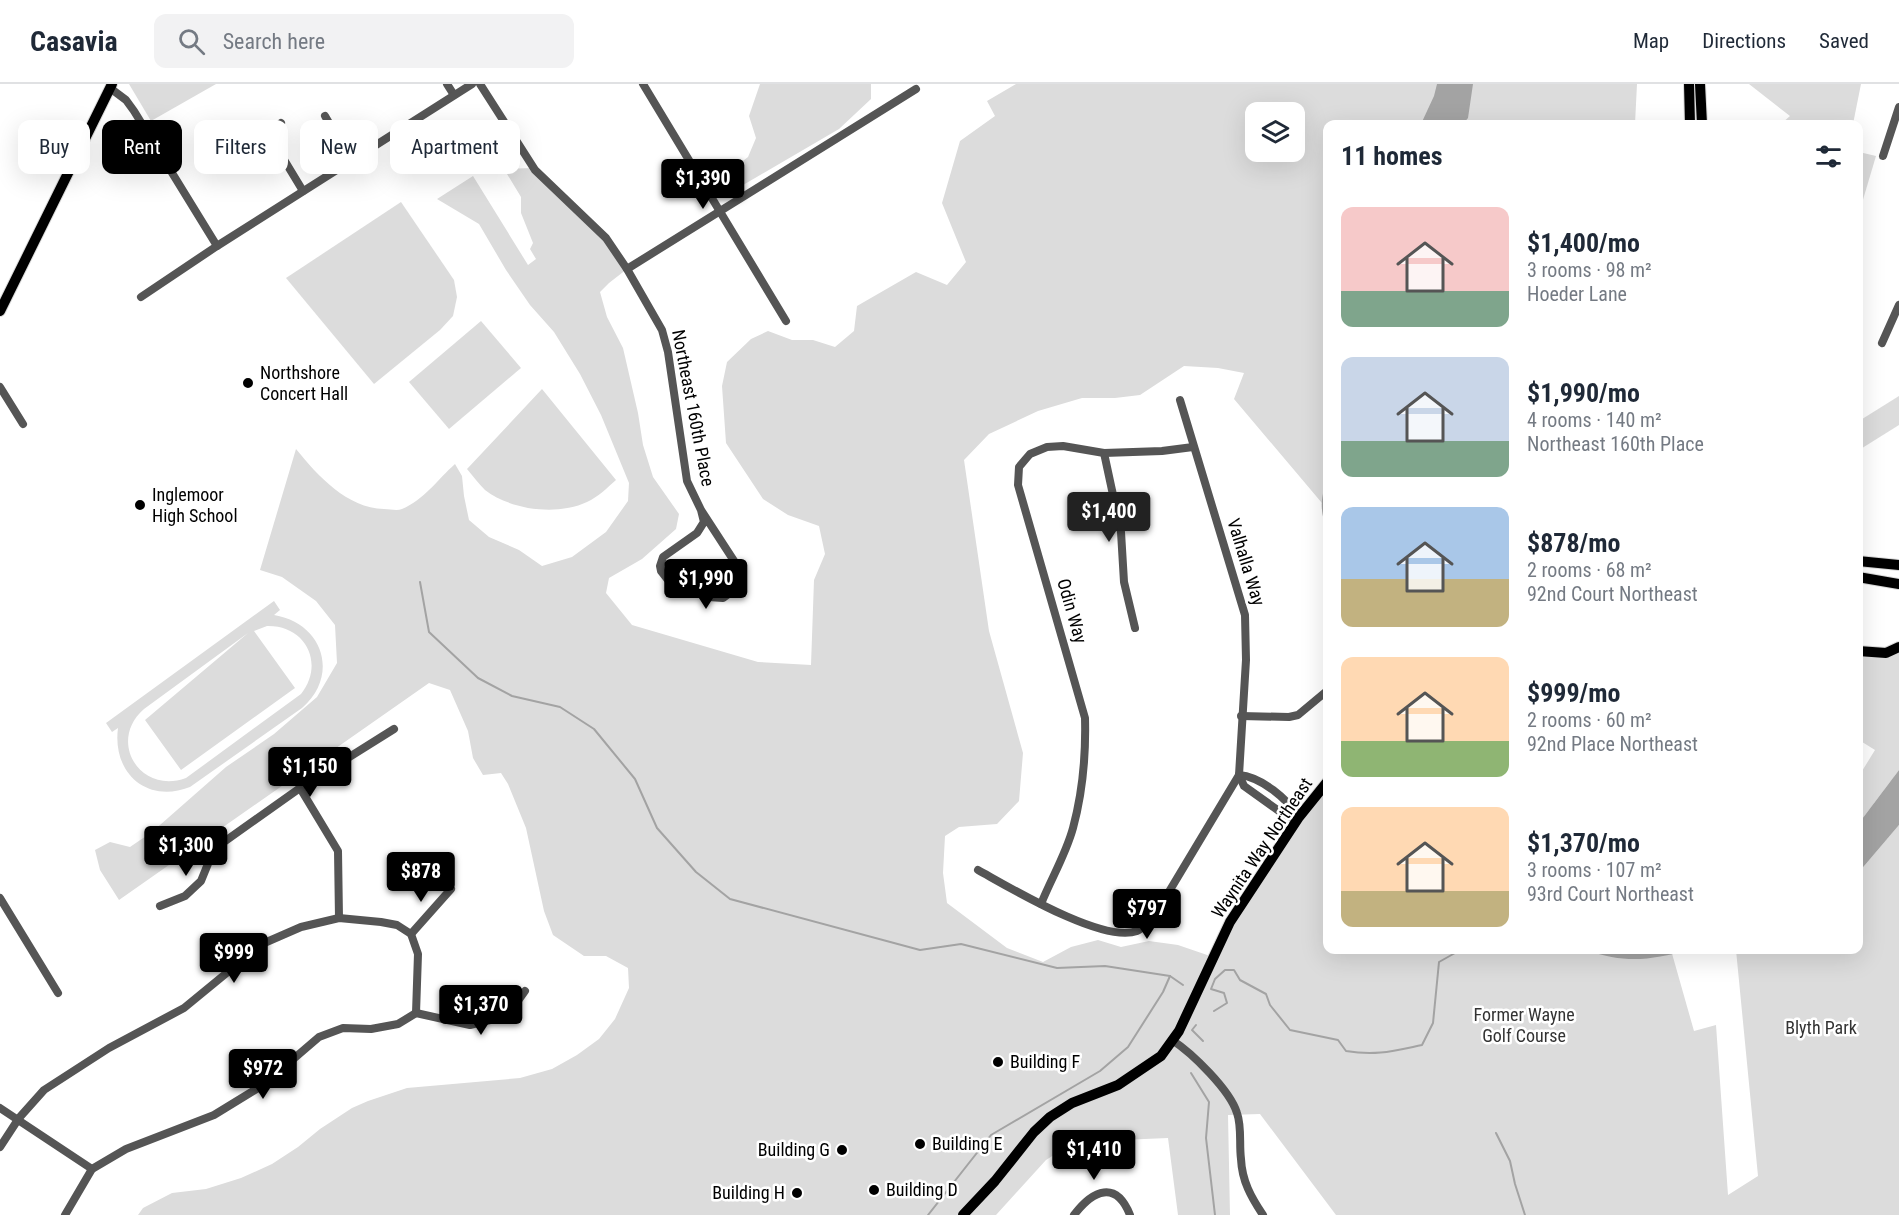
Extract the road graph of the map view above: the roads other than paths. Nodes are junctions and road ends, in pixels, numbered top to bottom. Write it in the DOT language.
graph roads {
  1 [pos="447,84"];
  2 [pos="472,84"];
  3 [pos="480,84"];
  4 [pos="643,84"];
  5 [pos="1689,84"];
  6 [pos="1700,84"];
  7 [pos="111,86"];
  8 [pos="916,90"];
  9 [pos="454,95"];
  10 [pos="1899,107"];
  11 [pos="325,116"];
  12 [pos="327,120"];
  13 [pos="1690,120"];
  14 [pos="1702,120"];
  15 [pos="378,143"];
  16 [pos="1883,156"];
  17 [pos="288,166"];
  18 [pos="329,174"];
  19 [pos="303,191"];
  20 [pos="721,213"];
  21 [pos="217,246"];
  22 [pos="627,269"];
  23 [pos="141,297"];
  24 [pos="1899,305"];
  25 [pos="0,311"];
  26 [pos="786,321"];
  27 [pos="1882,344"];
  28 [pos="0,387"];
  29 [pos="1180,400"];
  30 [pos="23,424"];
  31 [pos="1193,447"];
  32 [pos="1104,453"];
  33 [pos="701,510"];
  34 [pos="1863,561"];
  35 [pos="1899,565"];
  36 [pos="1863,578"];
  37 [pos="1899,584"];
  38 [pos="1135,628"];
  39 [pos="1899,647"];
  40 [pos="1863,651"];
  41 [pos="1323,694"];
  42 [pos="1241,716"];
  43 [pos="394,729"];
  44 [pos="1239,775"];
  45 [pos="1323,787"];
  46 [pos="300,788"];
  47 [pos="1299,817"];
  48 [pos="978,870"];
  49 [pos="451,889"];
  50 [pos="0,898"];
  51 [pos="1041,904"];
  52 [pos="160,906"];
  53 [pos="339,918"];
  54 [pos="411,934"];
  55 [pos="525,991"];
  56 [pos="58,993"];
  57 [pos="416,1013"];
  58 [pos="1172,1040"];
  59 [pos="0,1107"];
  60 [pos="19,1119"];
  61 [pos="0,1147"];
  62 [pos="92,1169"];
  63 [pos="65,1215"];
  64 [pos="963,1215"];
  65 [pos="1074,1215"];
  66 [pos="1130,1215"];
  67 [pos="1263,1215"];
  1 -- 9 [label="street"];
  2 -- 9 [label="street"];
  3 -- 22 [label="street, Northeast 160th Place"];
  4 -- 20 [label="street"];
  5 -- 13 [label="main road"];
  6 -- 14 [label="main road"];
  7 -- 21 [label="street"];
  7 -- 25 [label="main road"];
  8 -- 20 [label="street"];
  9 -- 15 [label="street"];
  10 -- 16 [label="street"];
  11 -- 12 [label="street"];
  17 -- 19 [label="street"];
  18 -- 19 [label="street"];
  19 -- 21 [label="street"];
  20 -- 22 [label="street"];
  20 -- 26 [label="street"];
  21 -- 23 [label="street"];
  22 -- 33 [label="street, Northeast 160th Place"];
  24 -- 27 [label="street"];
  28 -- 30 [label="street"];
  29 -- 31 [label="street, Valhalla Way"];
  31 -- 32 [label="street, Odin Way"];
  31 -- 42 [label="street, Valhalla Way"];
  32 -- 38 [label="street"];
  32 -- 51 [label="street, Odin Way"];
  33 -- 33 [label="street, Northeast 160th Place"];
  34 -- 35 [label="main road"];
  36 -- 37 [label="main road"];
  39 -- 40 [label="main road"];
  41 -- 42 [label="street"];
  42 -- 44 [label="street, Valhalla Way"];
  43 -- 46 [label="street"];
  44 -- 47 [label="street"];
  44 -- 51 [label="street"];
  45 -- 47 [label="main road, Waynita Way Northeast"];
  46 -- 52 [label="street"];
  46 -- 53 [label="street"];
  47 -- 58 [label="main road, Waynita Way Northeast"];
  48 -- 51 [label="street"];
  49 -- 54 [label="street"];
  50 -- 56 [label="street"];
  53 -- 54 [label="street"];
  53 -- 60 [label="street"];
  54 -- 57 [label="street"];
  55 -- 57 [label="street"];
  57 -- 62 [label="street"];
  58 -- 64 [label="main road, Waynita Way Northeast"];
  58 -- 67 [label="street"];
  59 -- 60 [label="street"];
  60 -- 61 [label="street"];
  60 -- 62 [label="street"];
  62 -- 63 [label="street"];
  65 -- 66 [label="street"];
}
